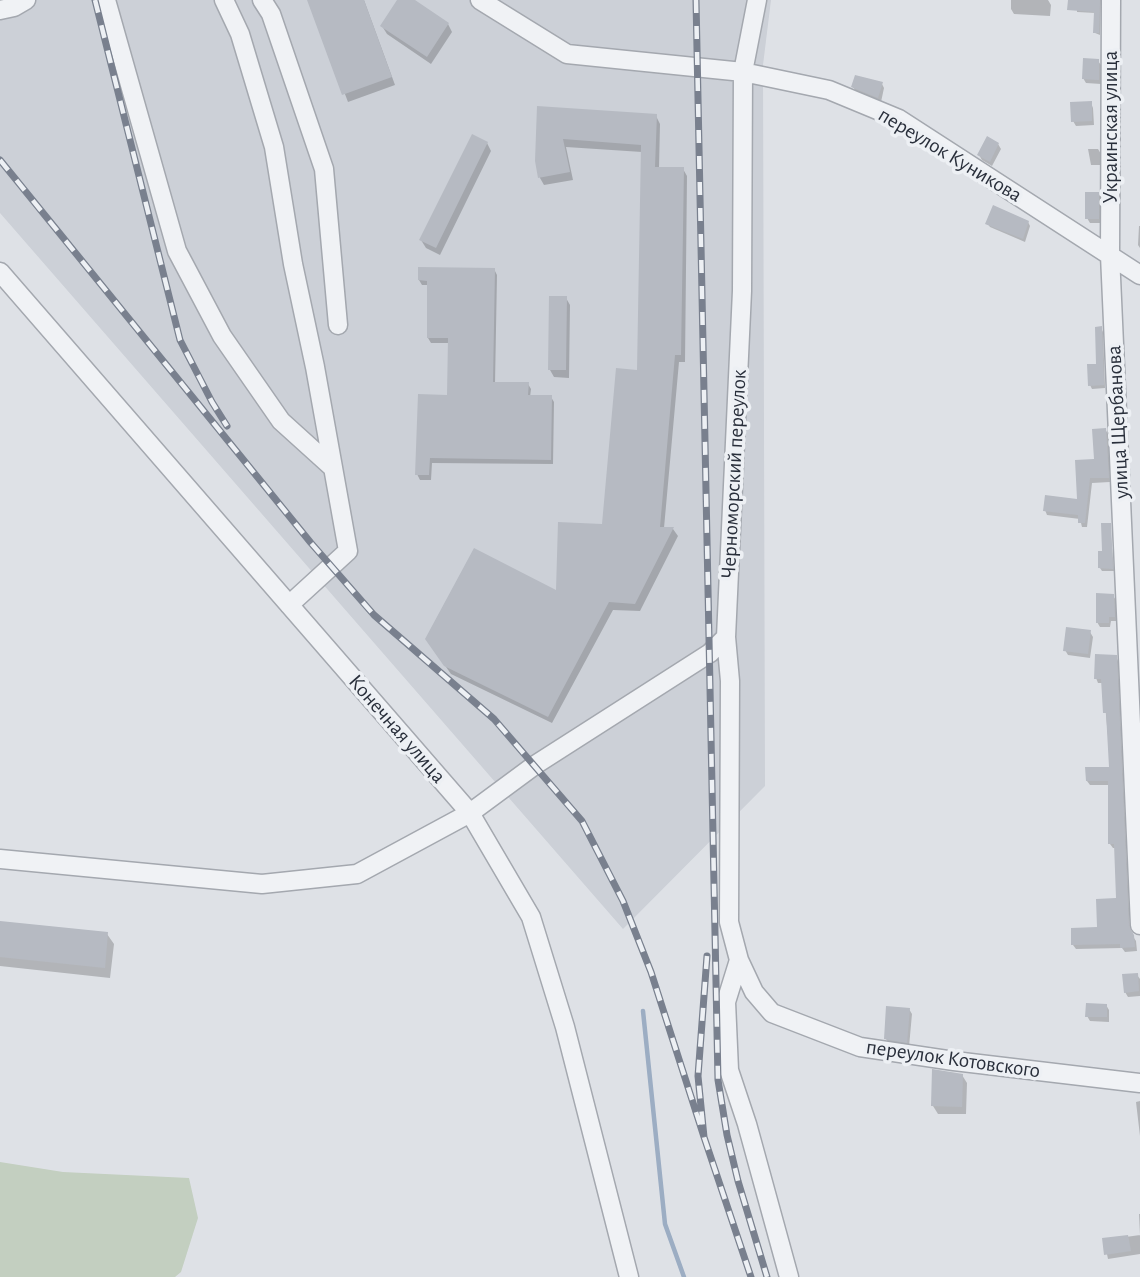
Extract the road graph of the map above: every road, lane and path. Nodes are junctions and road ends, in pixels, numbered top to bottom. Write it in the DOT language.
graph roads {
  1 [pos="26,0"];
  2 [pos="106,0"];
  3 [pos="224,0"];
  4 [pos="262,0"];
  5 [pos="757,0"];
  6 [pos="1111,0"];
  7 [pos="483,1"];
  8 [pos="0,10"];
  9 [pos="743,72"];
  10 [pos="1110,255"];
  11 [pos="0,272"];
  12 [pos="1140,275"];
  13 [pos="338,325"];
  14 [pos="333,468"];
  15 [pos="289,605"];
  16 [pos="726,637"];
  17 [pos="470,813"];
  18 [pos="0,859"];
  19 [pos="1140,925"];
  20 [pos="739,960"];
  21 [pos="772,1013"];
  22 [pos="1140,1083"];
  23 [pos="629,1277"];
  24 [pos="789,1277"];
  1 -- 8 [label="street"];
  2 -- 14 [label="street"];
  3 -- 14 [label="street"];
  4 -- 13 [label="street"];
  5 -- 9 [label="street, Черноморский переулок"];
  6 -- 10 [label="street, Украинская улица"];
  7 -- 9 [label="street, переулок Куникова"];
  9 -- 10 [label="street, переулок Куникова"];
  9 -- 16 [label="street, Черноморский переулок"];
  10 -- 12 [label="street, переулок Куникова"];
  10 -- 19 [label="street, улица Щербанова"];
  11 -- 15 [label="street, Конечная улица"];
  14 -- 15 [label="street"];
  15 -- 17 [label="street, Конечная улица"];
  16 -- 17 [label="street"];
  16 -- 20 [label="street, Черноморский переулок"];
  17 -- 18 [label="street"];
  17 -- 23 [label="street, Конечная улица"];
  20 -- 21 [label="street, Черноморский переулок"];
  20 -- 24 [label="street"];
  21 -- 22 [label="street, переулок Котовского"];
}
